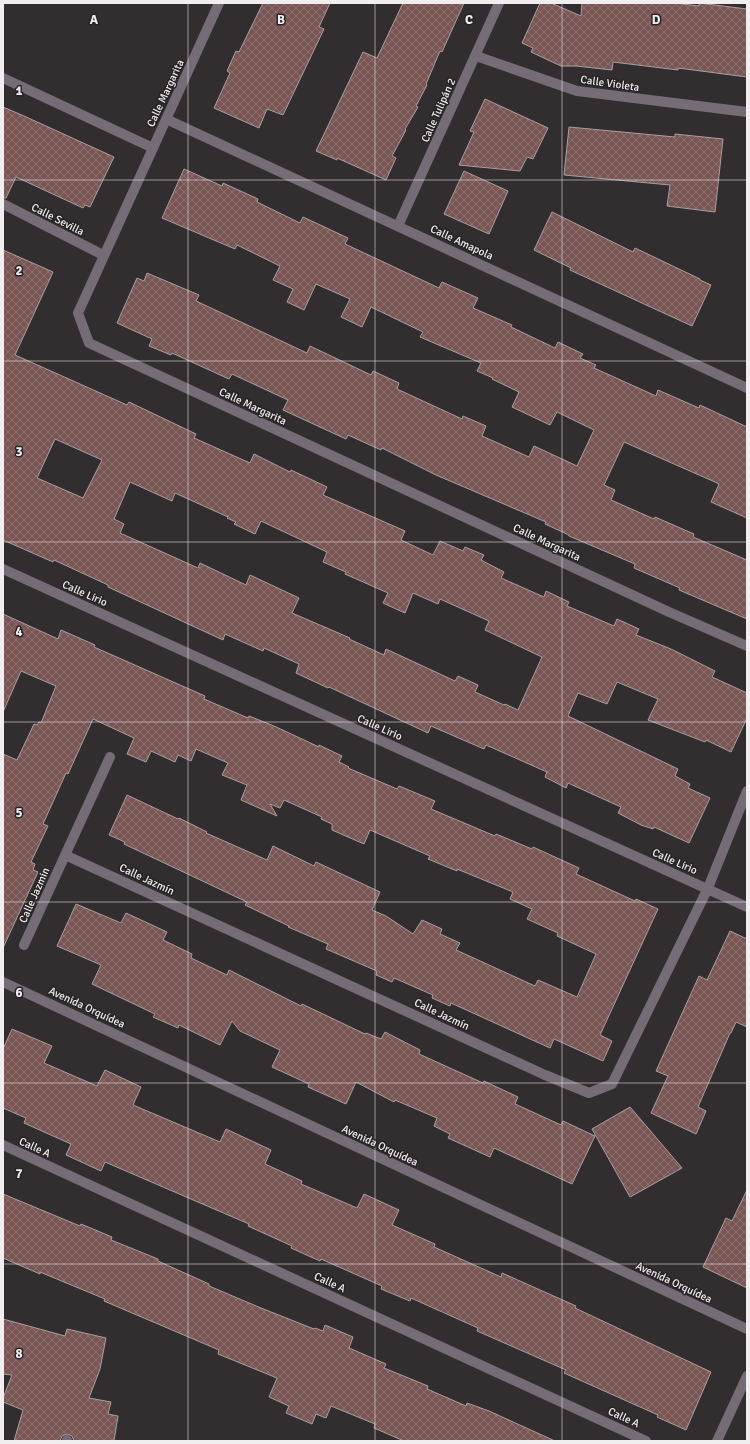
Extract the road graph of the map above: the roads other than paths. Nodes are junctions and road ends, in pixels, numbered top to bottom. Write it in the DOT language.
graph roads {
  1 [pos="220,3"];
  2 [pos="499,3"];
  3 [pos="476,56"];
  4 [pos="3,78"];
  5 [pos="747,112"];
  6 [pos="166,119"];
  7 [pos="152,148"];
  8 [pos="3,204"];
  9 [pos="398,226"];
  10 [pos="103,255"];
  11 [pos="747,388"];
  12 [pos="3,570"];
  13 [pos="747,646"];
  14 [pos="110,757"];
  15 [pos="747,791"];
  16 [pos="65,855"];
  17 [pos="708,888"];
  18 [pos="747,907"];
  19 [pos="24,945"];
  20 [pos="3,982"];
  21 [pos="3,1145"];
  22 [pos="747,1329"];
  23 [pos="747,1376"];
  24 [pos="646,1441"];
  25 [pos="716,1441"];
  1 -- 6 [label="street, Calle Margarita"];
  2 -- 3 [label="street, Calle Tulipán 2"];
  3 -- 5 [label="street, Calle Violeta"];
  3 -- 9 [label="street, Calle Tulipán 2"];
  4 -- 7 [label="street"];
  6 -- 7 [label="street, Calle Margarita"];
  6 -- 9 [label="street, Calle Amapola"];
  7 -- 10 [label="street, Calle Margarita"];
  8 -- 10 [label="street, Calle Sevilla"];
  9 -- 11 [label="street, Calle Amapola"];
  10 -- 13 [label="street, Calle Margarita"];
  12 -- 17 [label="street, Calle Lirio"];
  14 -- 16 [label="street, Calle Jazmin"];
  15 -- 17 [label="street"];
  16 -- 17 [label="street, Calle Jazmín"];
  16 -- 19 [label="street, Calle Jazmin"];
  17 -- 18 [label="street, Calle Lirio"];
  20 -- 22 [label="street, Avenida Orquídea"];
  21 -- 24 [label="street, Calle A"];
  23 -- 25 [label="street"];
}
